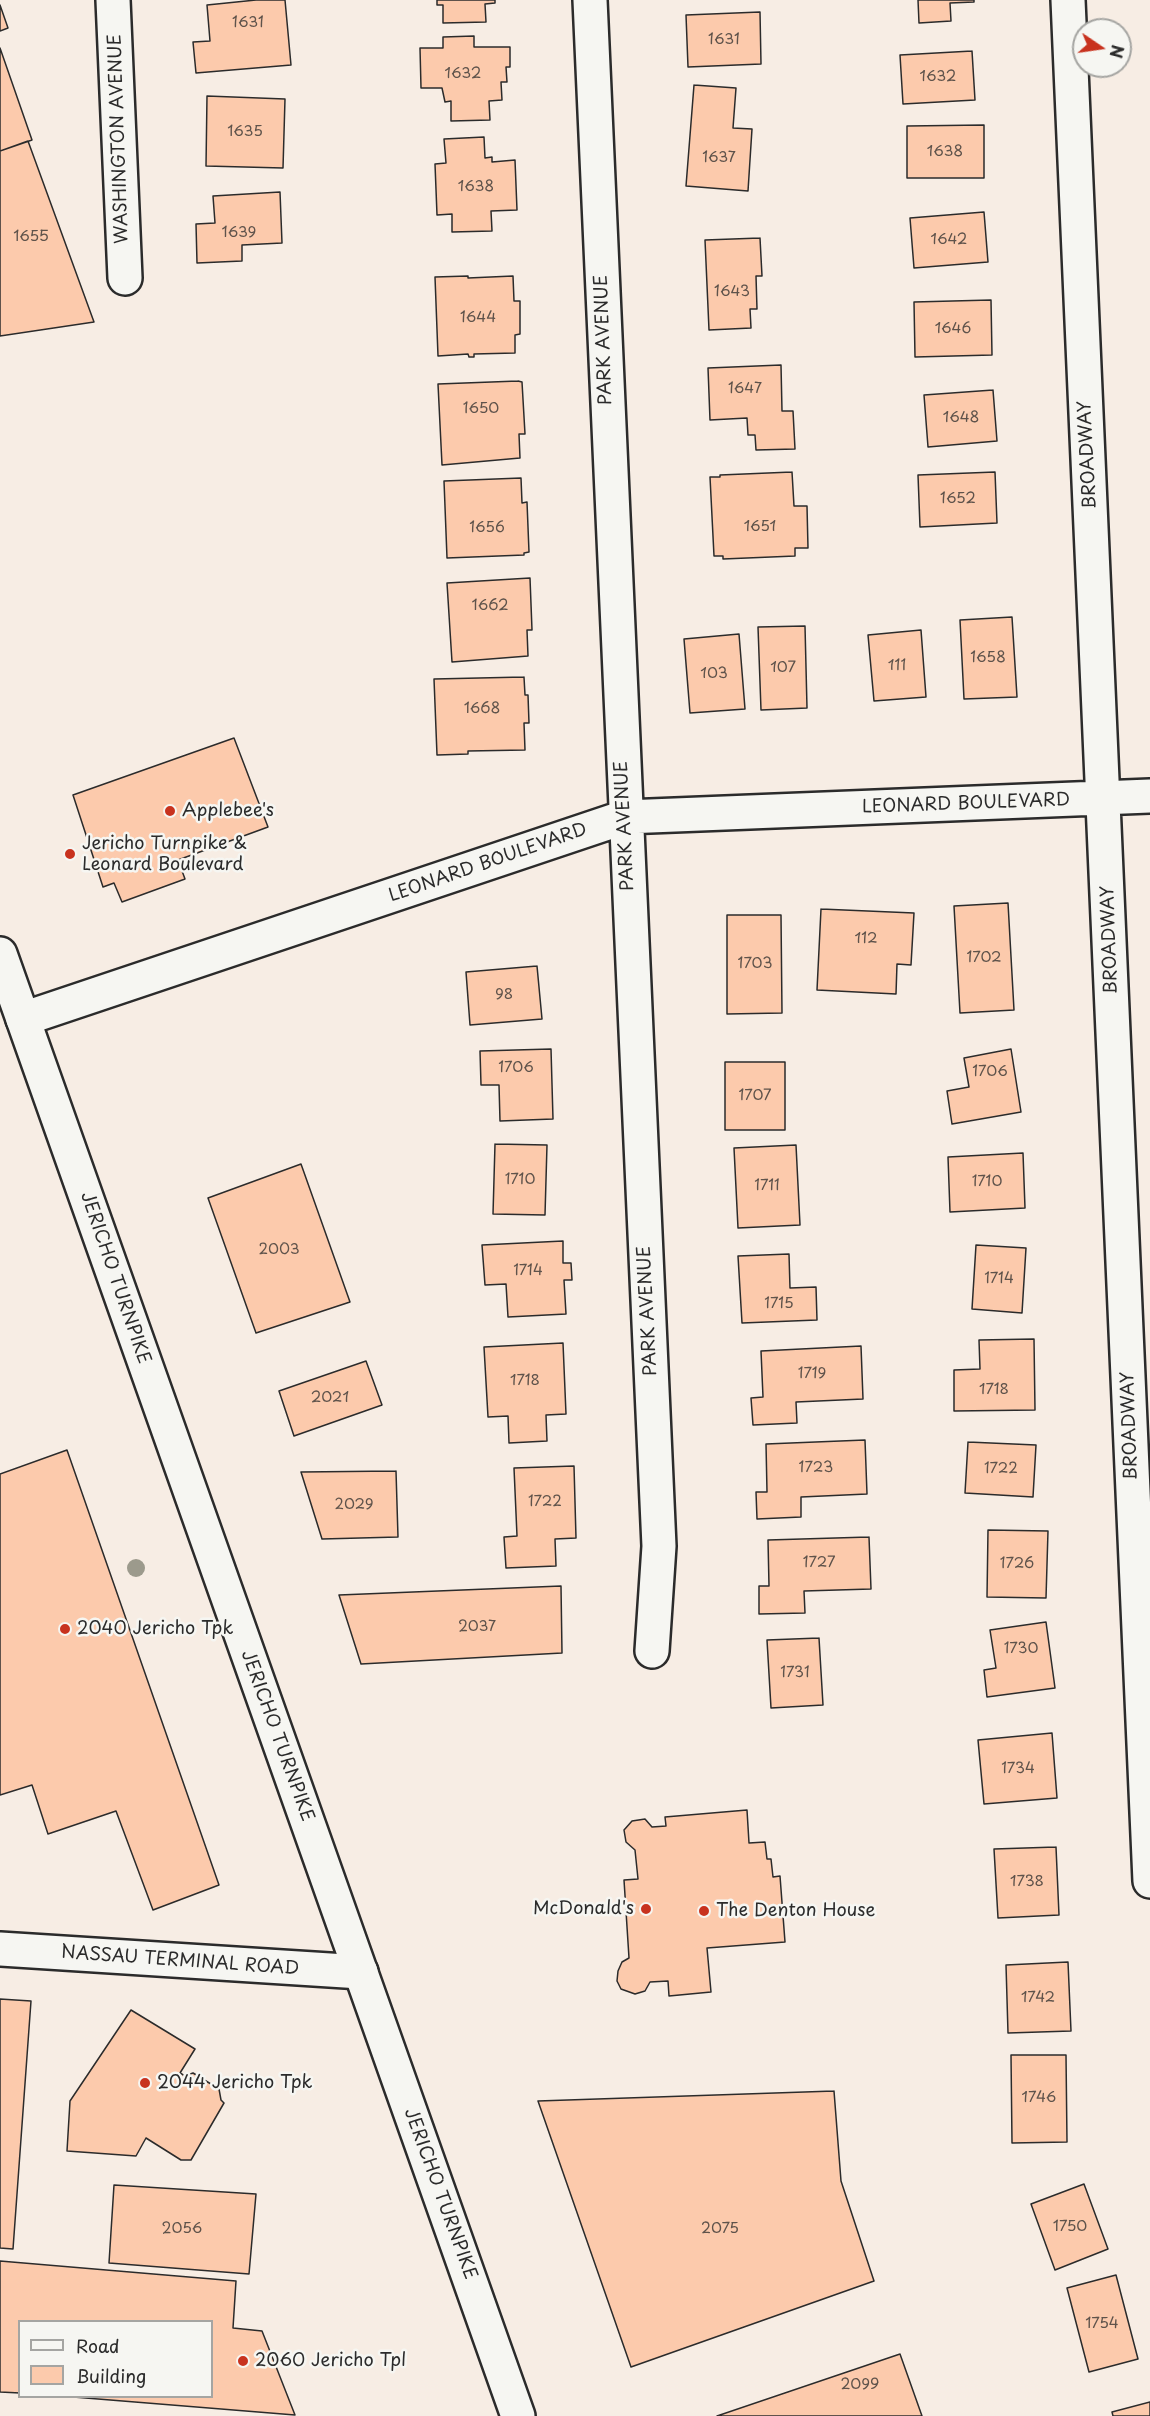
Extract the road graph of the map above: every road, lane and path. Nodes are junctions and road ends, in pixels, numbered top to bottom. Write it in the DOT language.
graph roads {
  1 [pos="113,0"];
  2 [pos="590,0"];
  3 [pos="1068,0"];
  4 [pos="125,278"];
  5 [pos="1150,796"];
  6 [pos="1104,798"];
  7 [pos="625,817"];
  8 [pos="0,954"];
  9 [pos="23,1019"];
  10 [pos="652,1651"];
  11 [pos="1150,1881"];
  12 [pos="0,1949"];
  13 [pos="361,1972"];
  14 [pos="518,2416"];
  1 -- 4 [label="street, WASHINGTON AVENUE"];
  2 -- 7 [label="street, PARK AVENUE"];
  3 -- 6 [label="street, BROADWAY"];
  5 -- 6 [label="street, LEONARD BOULEVARD"];
  6 -- 7 [label="street, LEONARD BOULEVARD"];
  6 -- 11 [label="street, BROADWAY"];
  7 -- 9 [label="street, LEONARD BOULEVARD"];
  7 -- 10 [label="street, PARK AVENUE"];
  8 -- 9 [label="street, JERICHO TURNPIKE"];
  9 -- 13 [label="street, JERICHO TURNPIKE"];
  12 -- 13 [label="street, NASSAU TERMINAL ROAD"];
  13 -- 14 [label="street, JERICHO TURNPIKE"];
}
